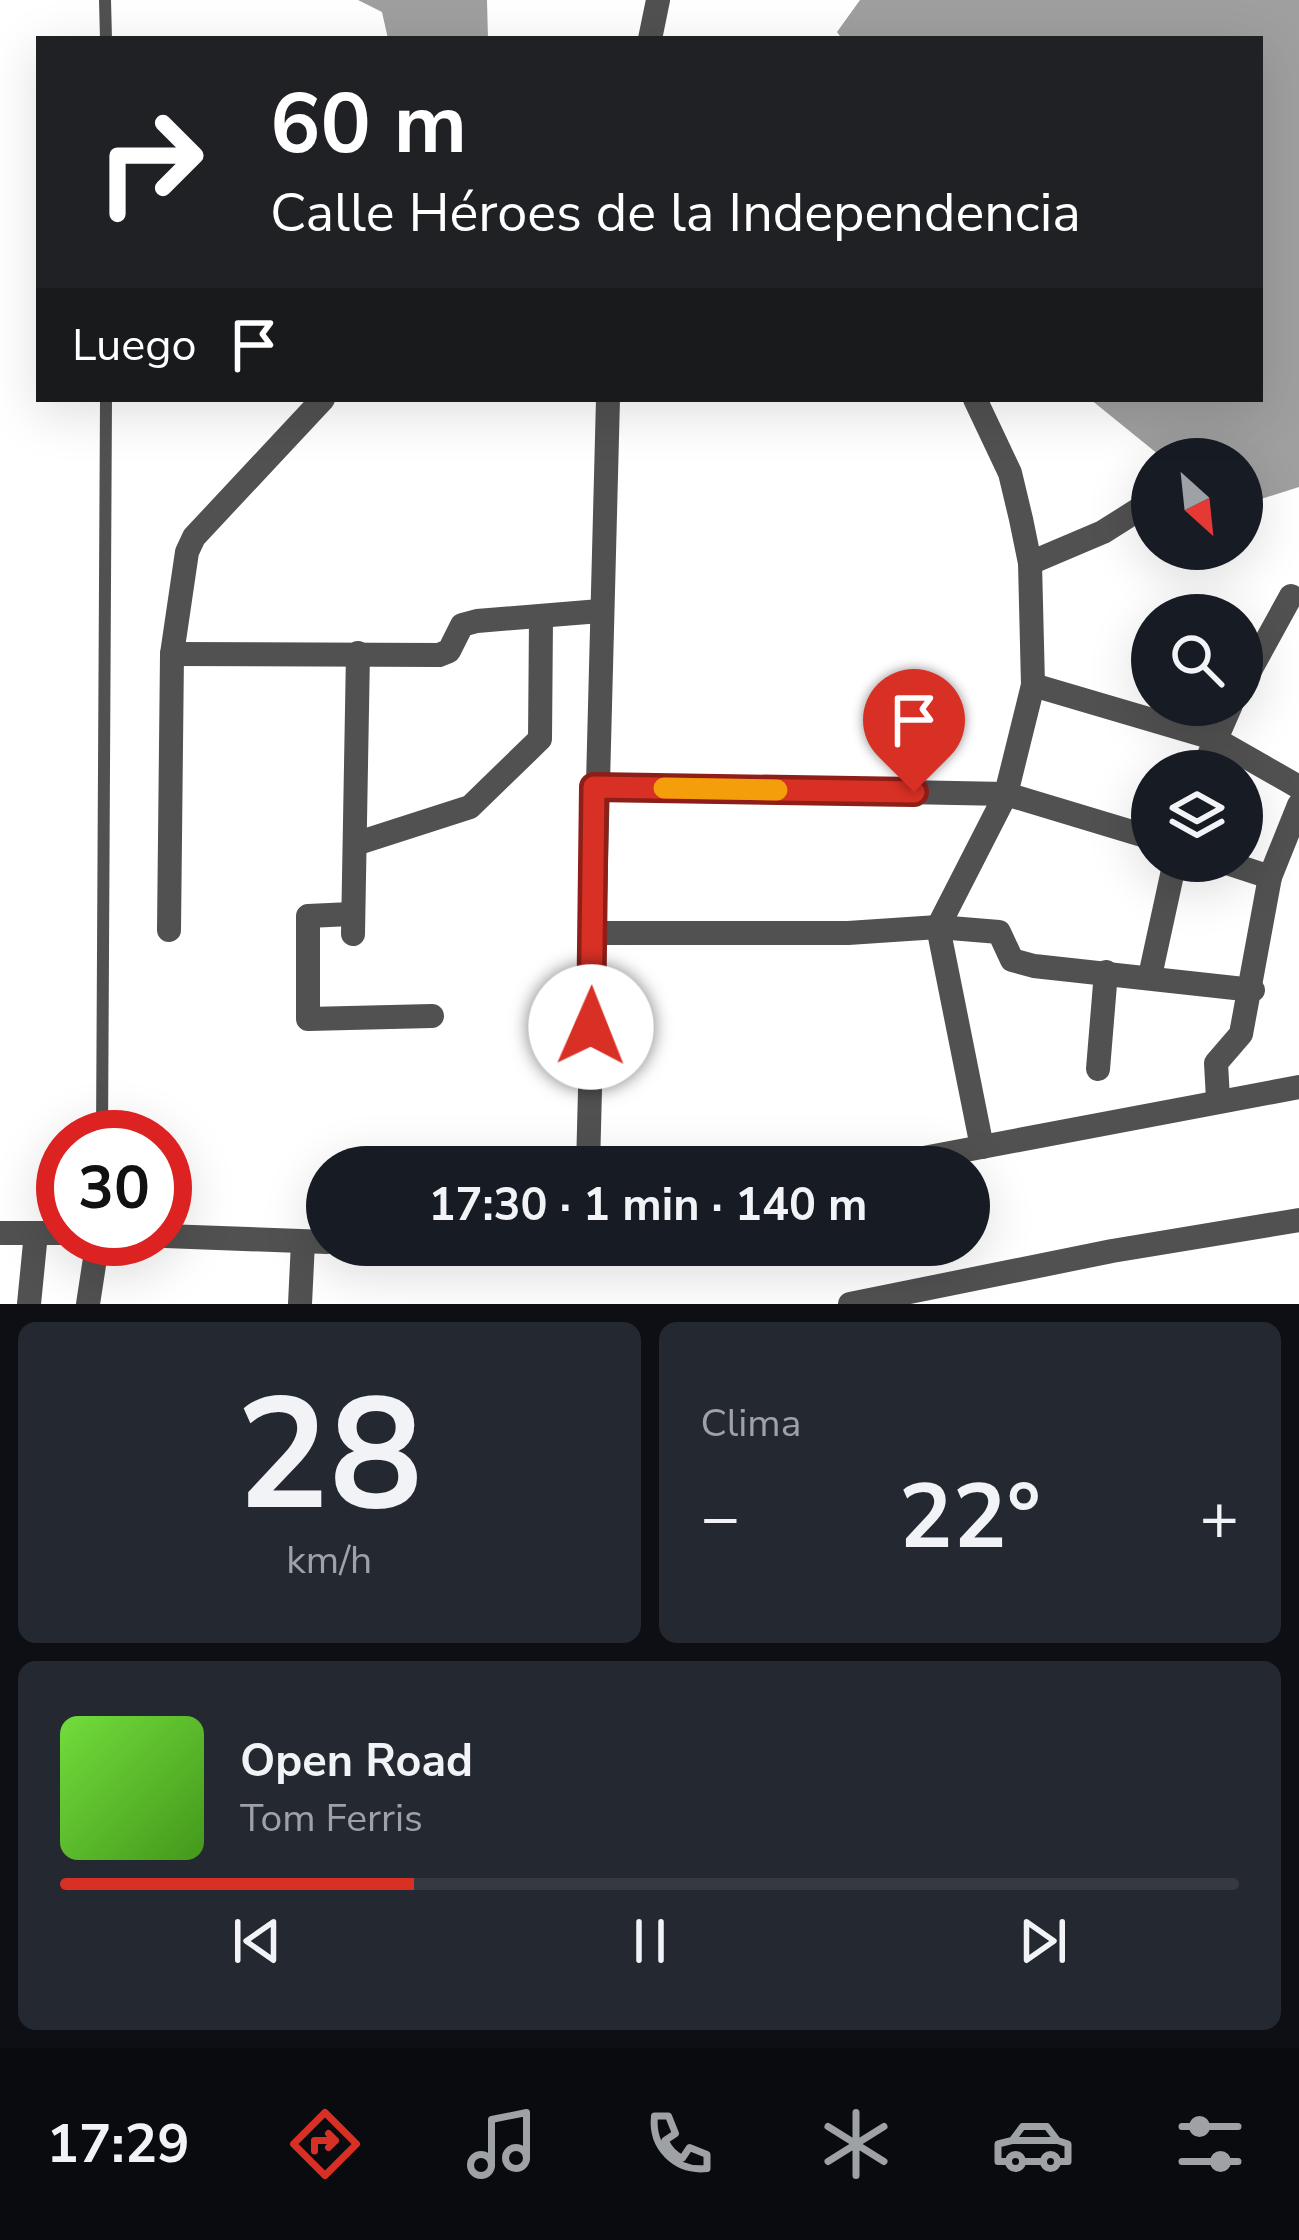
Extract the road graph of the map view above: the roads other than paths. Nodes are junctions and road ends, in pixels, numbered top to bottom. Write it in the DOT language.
graph roads {
  1 [pos="105,0"];
  2 [pos="658,0"];
  3 [pos="106,36"];
  4 [pos="651,36"];
  5 [pos="106,402"];
  6 [pos="320,402"];
  7 [pos="608,402"];
  8 [pos="976,402"];
  9 [pos="1131,515"];
  10 [pos="1030,562"];
  11 [pos="1291,596"];
  12 [pos="600,610"];
  13 [pos="541,619"];
  14 [pos="1263,647"];
  15 [pos="358,653"];
  16 [pos="172,654"];
  17 [pos="1033,685"];
  18 [pos="1220,726"];
  19 [pos="1213,738"];
  20 [pos="1209,750"];
  21 [pos="594,787"];
  22 [pos="1299,787"];
  23 [pos="1006,794"];
  24 [pos="1299,806"];
  25 [pos="1131,832"];
  26 [pos="356,844"];
  27 [pos="1263,875"];
  28 [pos="1270,877"];
  29 [pos="1170,882"];
  30 [pos="938,927"];
  31 [pos="169,930"];
  32 [pos="594,933"];
  33 [pos="1106,972"];
  34 [pos="1150,976"];
  35 [pos="1252,990"];
  36 [pos="432,1016"];
  37 [pos="1097,1069"];
  38 [pos="1299,1088"];
  39 [pos="1218,1099"];
  40 [pos="102,1110"];
  41 [pos="589,1146"];
  42 [pos="982,1146"];
  43 [pos="987,1146"];
  44 [pos="1299,1220"];
  45 [pos="0,1233"];
  46 [pos="36,1233"];
  47 [pos="192,1237"];
  48 [pos="306,1242"];
  49 [pos="94,1266"];
  50 [pos="309,1266"];
  51 [pos="29,1304"];
  52 [pos="88,1304"];
  53 [pos="300,1304"];
  54 [pos="850,1304"];
  1 -- 3 [label="lane"];
  2 -- 4 [label="street"];
  5 -- 40 [label="lane"];
  6 -- 16 [label="street"];
  7 -- 12 [label="street"];
  8 -- 10 [label="street"];
  9 -- 10 [label="street"];
  10 -- 17 [label="street"];
  11 -- 14 [label="street"];
  12 -- 13 [label="street"];
  12 -- 21 [label="street"];
  13 -- 15 [label="street"];
  13 -- 26 [label="street"];
  15 -- 16 [label="street"];
  15 -- 26 [label="street"];
  16 -- 31 [label="street"];
  17 -- 19 [label="street"];
  17 -- 23 [label="street"];
  18 -- 19 [label="street"];
  19 -- 20 [label="street"];
  19 -- 22 [label="street"];
  21 -- 23 [label="street"];
  21 -- 32 [label="street"];
  23 -- 25 [label="street"];
  23 -- 30 [label="street"];
  24 -- 28 [label="street"];
  26 -- 36 [label="street"];
  27 -- 28 [label="street"];
  28 -- 35 [label="street"];
  29 -- 34 [label="street"];
  30 -- 32 [label="street"];
  30 -- 33 [label="street"];
  30 -- 42 [label="street"];
  32 -- 41 [label="street"];
  33 -- 34 [label="street"];
  33 -- 37 [label="street"];
  34 -- 35 [label="street"];
  35 -- 39 [label="street"];
  38 -- 39 [label="street"];
  39 -- 43 [label="street"];
  44 -- 54 [label="street"];
  45 -- 46 [label="street"];
  46 -- 51 [label="street"];
  47 -- 48 [label="street"];
  49 -- 52 [label="street"];
  50 -- 53 [label="street"];
}
